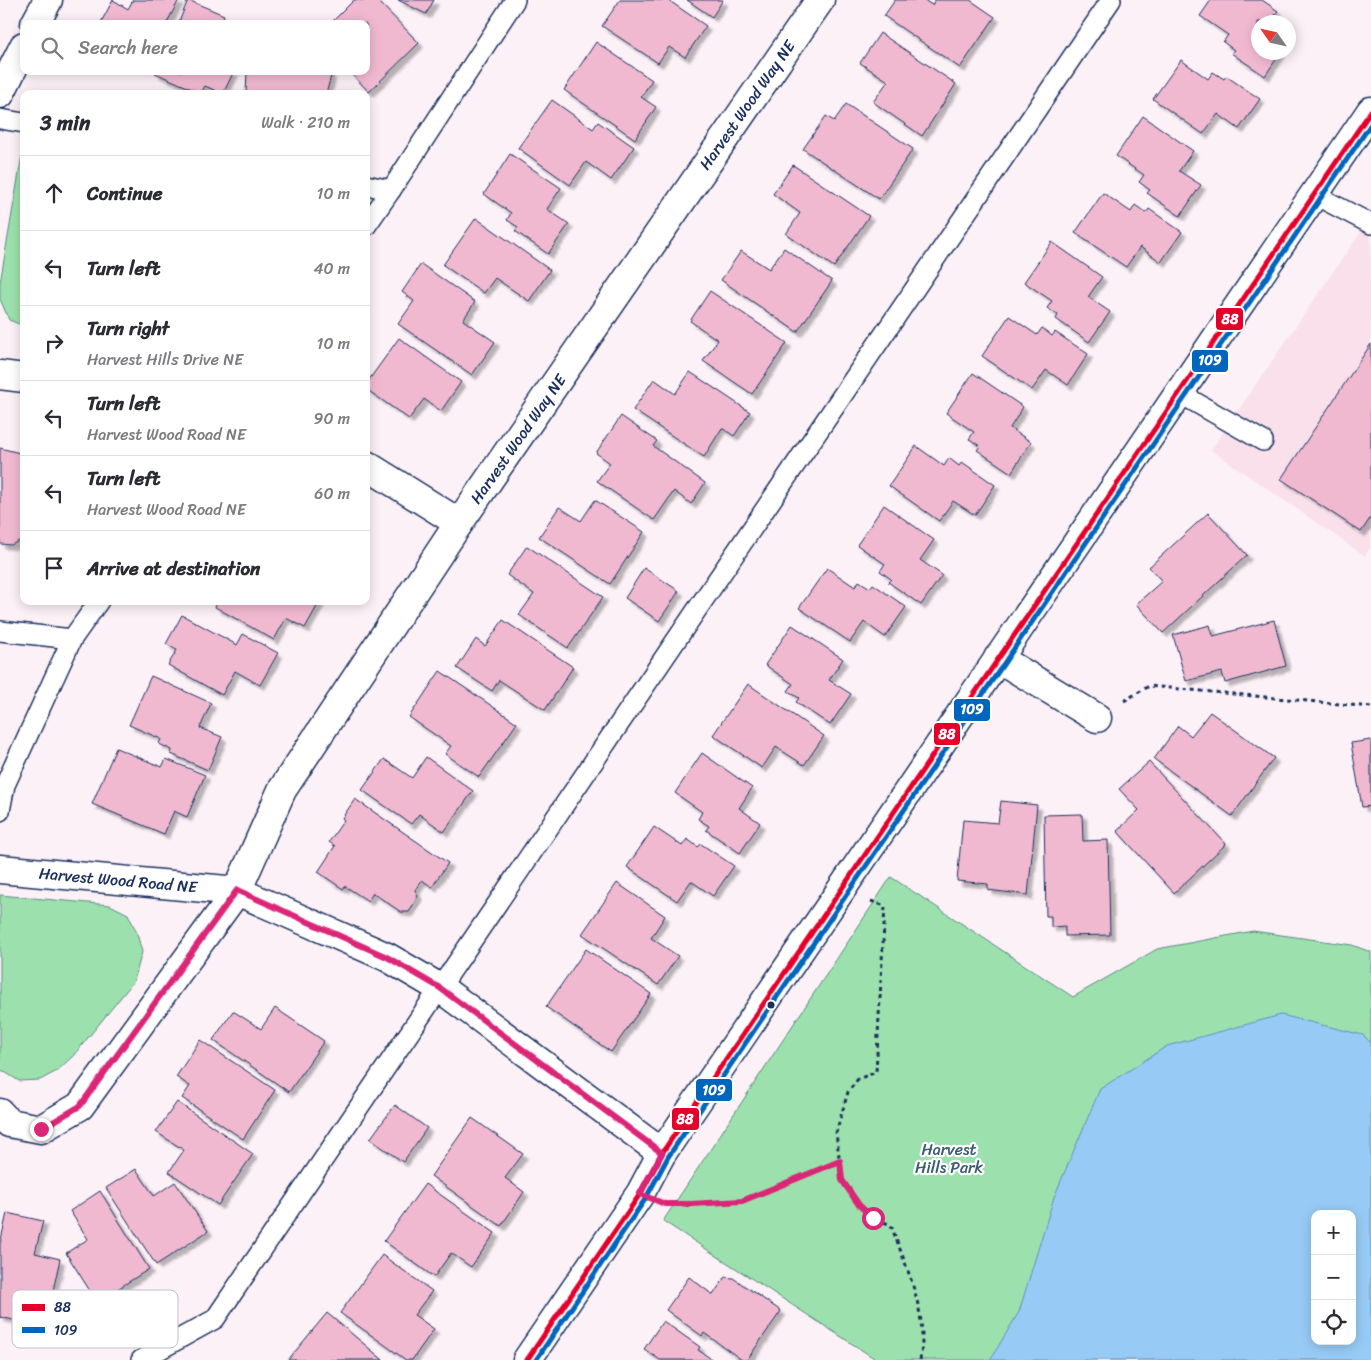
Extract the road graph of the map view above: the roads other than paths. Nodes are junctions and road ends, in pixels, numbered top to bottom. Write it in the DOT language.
graph roads {
  1 [pos="48,0"];
  2 [pos="515,0"];
  3 [pos="820,0"];
  4 [pos="1111,0"];
  5 [pos="37,20"];
  6 [pos="20,54"];
  7 [pos="0,94"];
  8 [pos="1371,111"];
  9 [pos="0,119"];
  10 [pos="20,122"];
  11 [pos="370,185"];
  12 [pos="392,190"];
  13 [pos="1315,195"];
  14 [pos="370,220"];
  15 [pos="1371,224"];
  16 [pos="0,376"];
  17 [pos="20,378"];
  18 [pos="1179,393"];
  19 [pos="1263,441"];
  20 [pos="370,467"];
  21 [pos="460,523"];
  22 [pos="96,605"];
  23 [pos="0,631"];
  24 [pos="72,639"];
  25 [pos="998,658"];
  26 [pos="1097,718"];
  27 [pos="0,811"];
  28 [pos="0,869"];
  29 [pos="237,890"];
  30 [pos="440,988"];
  31 [pos="0,1113"];
  32 [pos="662,1153"];
  33 [pos="178,1340"];
  34 [pos="163,1348"];
  35 [pos="141,1360"];
  36 [pos="527,1360"];
  1 -- 5 [label="street"];
  2 -- 12 [label="lane"];
  3 -- 21 [label="street, Harvest Wood Way NE"];
  4 -- 30 [label="lane"];
  6 -- 7 [label="street"];
  8 -- 13 [label="street"];
  9 -- 10 [label="lane"];
  11 -- 12 [label="lane"];
  12 -- 14 [label="lane"];
  13 -- 15 [label="lane"];
  13 -- 18 [label="street"];
  16 -- 17 [label="street"];
  18 -- 19 [label="lane"];
  18 -- 25 [label="street"];
  20 -- 21 [label="street"];
  21 -- 29 [label="street, Harvest Wood Way NE"];
  22 -- 24 [label="lane"];
  23 -- 24 [label="lane"];
  24 -- 27 [label="lane"];
  25 -- 26 [label="street"];
  25 -- 32 [label="street"];
  28 -- 29 [label="street, Harvest Wood Road NE"];
  29 -- 30 [label="street, Harvest Wood Road NE"];
  29 -- 31 [label="street"];
  30 -- 32 [label="street, Harvest Wood Road NE"];
  30 -- 33 [label="lane"];
  32 -- 36 [label="street"];
  34 -- 35 [label="lane"];
}
